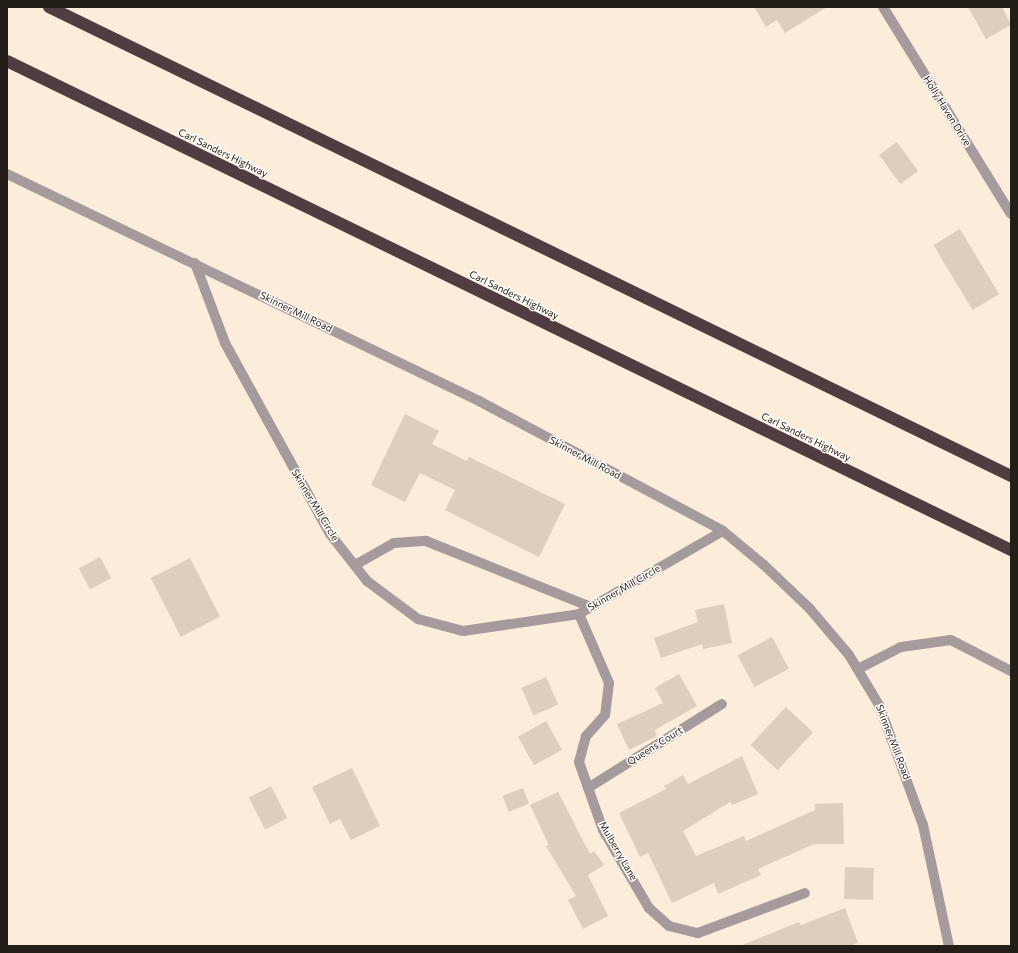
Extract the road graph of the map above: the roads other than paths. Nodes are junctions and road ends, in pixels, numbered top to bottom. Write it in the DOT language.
graph roads {
  1 [pos="49,7"];
  2 [pos="883,7"];
  3 [pos="7,61"];
  4 [pos="7,174"];
  5 [pos="1011,214"];
  6 [pos="195,263"];
  7 [pos="1011,476"];
  8 [pos="723,531"];
  9 [pos="1011,550"];
  10 [pos="355,565"];
  11 [pos="591,607"];
  12 [pos="579,614"];
  13 [pos="858,669"];
  14 [pos="1011,671"];
  15 [pos="722,704"];
  16 [pos="588,788"];
  17 [pos="806,893"];
  18 [pos="948,946"];
  1 -- 7 [label="highway"];
  2 -- 5 [label="street, Holly Haven Drive"];
  3 -- 9 [label="highway, Carl Sanders Highway"];
  4 -- 6 [label="street, Skinner Mill Road"];
  6 -- 8 [label="street, Skinner Mill Road"];
  6 -- 10 [label="street, Skinner Mill Circle"];
  8 -- 11 [label="street, Skinner Mill Circle"];
  8 -- 13 [label="street, Skinner Mill Road"];
  10 -- 11 [label="street"];
  10 -- 12 [label="street, Skinner Mill Circle"];
  11 -- 12 [label="street, Skinner Mill Circle"];
  12 -- 16 [label="street, Mulberry Lane"];
  13 -- 14 [label="street"];
  13 -- 18 [label="street, Skinner Mill Road"];
  15 -- 16 [label="street, Queens Court"];
  16 -- 17 [label="street, Mulberry Lane"];
}
